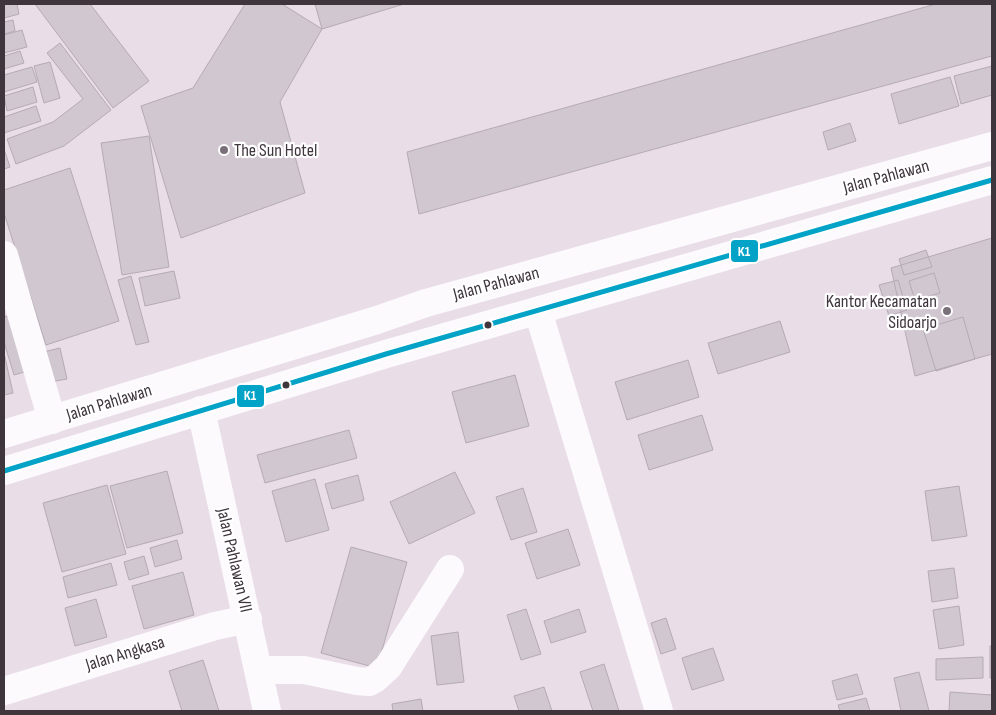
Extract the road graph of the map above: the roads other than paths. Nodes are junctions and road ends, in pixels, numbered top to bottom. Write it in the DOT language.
graph roads {
  1 [pos="992,146"];
  2 [pos="992,180"];
  3 [pos="4,256"];
  4 [pos="426,303"];
  5 [pos="538,311"];
  6 [pos="376,320"];
  7 [pos="435,340"];
  8 [pos="386,354"];
  9 [pos="201,410"];
  10 [pos="52,420"];
  11 [pos="4,434"];
  12 [pos="4,471"];
  13 [pos="450,569"];
  14 [pos="248,619"];
  15 [pos="258,670"];
  16 [pos="4,691"];
  17 [pos="267,711"];
  18 [pos="659,711"];
  1 -- 4 [label="main road, Jalan Pahlawan"];
  2 -- 5 [label="main road, Jalan Pahlawan"];
  3 -- 10 [label="main road"];
  4 -- 6 [label="main road, Jalan Pahlawan"];
  4 -- 7 [label="main road"];
  5 -- 7 [label="main road, Jalan Pahlawan"];
  5 -- 18 [label="main road"];
  6 -- 8 [label="main road"];
  6 -- 10 [label="main road, Jalan Pahlawan"];
  7 -- 8 [label="main road, Jalan Pahlawan"];
  8 -- 9 [label="main road, Jalan Pahlawan"];
  9 -- 12 [label="main road, Jalan Pahlawan"];
  9 -- 14 [label="main road, Jalan Pahlawan VII"];
  10 -- 11 [label="main road, Jalan Pahlawan"];
  13 -- 15 [label="main road"];
  14 -- 15 [label="main road, Jalan Pahlawan VII"];
  14 -- 16 [label="main road, Jalan Angkasa"];
  15 -- 17 [label="main road, Jalan Pahlawan VII"];
}
